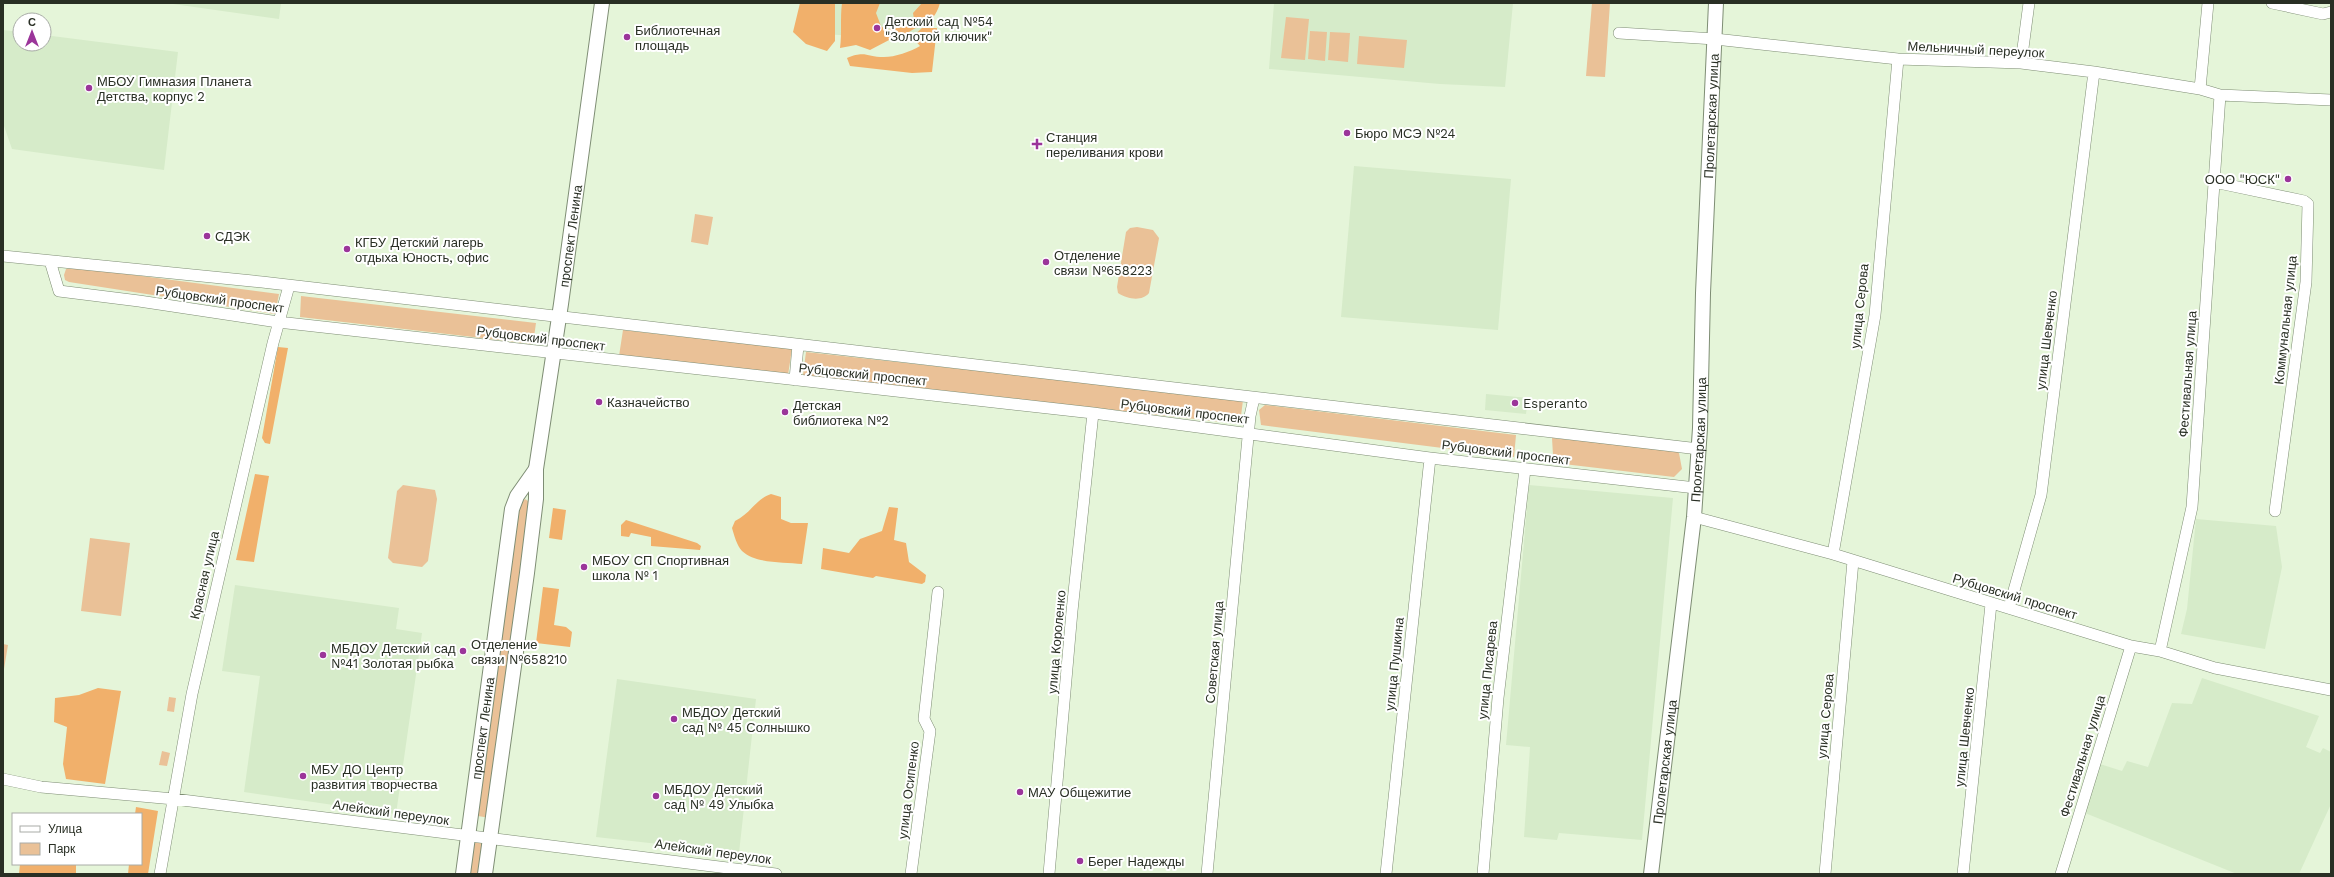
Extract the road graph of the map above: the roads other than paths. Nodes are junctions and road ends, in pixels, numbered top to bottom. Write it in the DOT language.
graph roads {
  1 [pos="602,3"];
  2 [pos="1716,3"];
  3 [pos="2029,3"];
  4 [pos="2208,3"];
  5 [pos="2272,3"];
  6 [pos="2331,12"];
  7 [pos="1619,34"];
  8 [pos="1715,39"];
  9 [pos="1898,59"];
  10 [pos="2021,63"];
  11 [pos="2094,72"];
  12 [pos="2200,89"];
  13 [pos="2220,95"];
  14 [pos="2331,100"];
  15 [pos="2214,182"];
  16 [pos="3,256"];
  17 [pos="50,260"];
  18 [pos="289,286"];
  19 [pos="559,316"];
  20 [pos="278,322"];
  21 [pos="798,345"];
  22 [pos="553,354"];
  23 [pos="795,380"];
  24 [pos="1254,398"];
  25 [pos="1093,414"];
  26 [pos="1248,433"];
  27 [pos="1699,449"];
  28 [pos="1430,458"];
  29 [pos="536,469"];
  30 [pos="1525,469"];
  31 [pos="1696,488"];
  32 [pos="517,496"];
  33 [pos="536,499"];
  34 [pos="2275,510"];
  35 [pos="1694,517"];
  36 [pos="1834,554"];
  37 [pos="1852,561"];
  38 [pos="938,592"];
  39 [pos="1991,604"];
  40 [pos="2009,608"];
  41 [pos="2131,646"];
  42 [pos="2160,651"];
  43 [pos="2331,690"];
  44 [pos="3,779"];
  45 [pos="174,799"];
  46 [pos="468,836"];
  47 [pos="490,840"];
  48 [pos="160,874"];
  49 [pos="463,874"];
  50 [pos="486,874"];
  51 [pos="776,874"];
  52 [pos="911,874"];
  53 [pos="1049,874"];
  54 [pos="1207,874"];
  55 [pos="1386,874"];
  56 [pos="1483,874"];
  57 [pos="1651,874"];
  58 [pos="1825,874"];
  59 [pos="1964,874"];
  60 [pos="2061,874"];
  1 -- 19 [label="main road, проспект Ленина"];
  2 -- 8 [label="main road, Пролетарская улица"];
  3 -- 10 [label="street"];
  4 -- 12 [label="street"];
  5 -- 6 [label="street"];
  7 -- 8 [label="street, Мельничный переулок"];
  8 -- 9 [label="street, Мельничный переулок"];
  8 -- 27 [label="main road, Пролетарская улица"];
  9 -- 10 [label="street, Мельничный переулок"];
  9 -- 36 [label="street, улица Серова"];
  10 -- 11 [label="street, Мельничный переулок"];
  11 -- 12 [label="street, Мельничный переулок"];
  11 -- 40 [label="street, улица Шевченко"];
  12 -- 13 [label="street, Мельничный переулок"];
  13 -- 14 [label="street, Мельничный переулок"];
  13 -- 15 [label="street, Фестивальная улица"];
  15 -- 34 [label="street, Коммунальная улица"];
  15 -- 42 [label="street, Фестивальная улица"];
  16 -- 17 [label="street, Рубцовский проспект"];
  17 -- 18 [label="street, Рубцовский проспект"];
  17 -- 20 [label="street, Рубцовский проспект"];
  18 -- 19 [label="street, Рубцовский проспект"];
  18 -- 20 [label="street, Красная улица"];
  19 -- 21 [label="street, Рубцовский проспект"];
  19 -- 22 [label="main road, проспект Ленина"];
  20 -- 22 [label="street, Рубцовский проспект"];
  20 -- 45 [label="street, Красная улица"];
  21 -- 23 [label="street"];
  21 -- 24 [label="street, Рубцовский проспект"];
  22 -- 23 [label="street, Рубцовский проспект"];
  22 -- 29 [label="main road, проспект Ленина"];
  23 -- 25 [label="street, Рубцовский проспект"];
  24 -- 26 [label="street, Советская улица"];
  24 -- 27 [label="street, Рубцовский проспект"];
  25 -- 26 [label="street, Рубцовский проспект"];
  25 -- 53 [label="street, улица Короленко"];
  26 -- 28 [label="street, Рубцовский проспект"];
  26 -- 54 [label="street, Советская улица"];
  27 -- 31 [label="main road, Пролетарская улица"];
  28 -- 30 [label="street, Рубцовский проспект"];
  28 -- 55 [label="street, улица Пушкина"];
  29 -- 32 [label="main road, проспект Ленина"];
  29 -- 33 [label="main road, проспект Ленина"];
  30 -- 31 [label="street, Рубцовский проспект"];
  30 -- 56 [label="street, улица Писарева"];
  31 -- 35 [label="main road, Пролетарская улица"];
  32 -- 33 [label="main road"];
  32 -- 46 [label="main road, проспект Ленина"];
  33 -- 47 [label="main road, проспект Ленина"];
  35 -- 36 [label="street, Рубцовский проспект"];
  35 -- 57 [label="main road, Пролетарская улица"];
  36 -- 37 [label="street, Рубцовский проспект"];
  37 -- 39 [label="street, Рубцовский проспект"];
  37 -- 58 [label="street, улица Серова"];
  38 -- 52 [label="street, улица Осипенко"];
  39 -- 40 [label="street, Рубцовский проспект"];
  39 -- 59 [label="street, улица Шевченко"];
  40 -- 41 [label="street, Рубцовский проспект"];
  41 -- 42 [label="street, Рубцовский проспект"];
  41 -- 60 [label="street, Фестивальная улица"];
  42 -- 43 [label="street, Рубцовский проспект"];
  44 -- 45 [label="street, Алейский переулок"];
  45 -- 46 [label="street, Алейский переулок"];
  45 -- 48 [label="street, Красная улица"];
  46 -- 47 [label="street, Алейский переулок"];
  46 -- 49 [label="main road, проспект Ленина"];
  47 -- 50 [label="main road, проспект Ленина"];
  47 -- 51 [label="street, Алейский переулок"];
}
